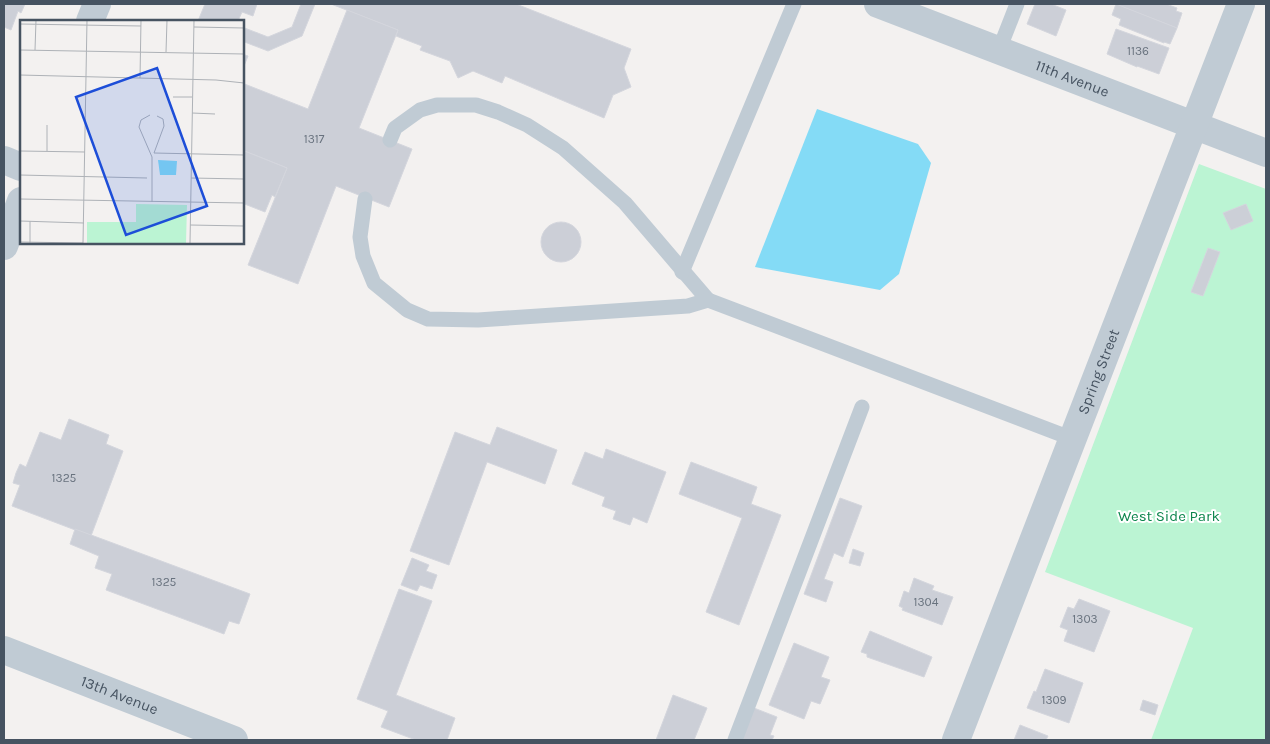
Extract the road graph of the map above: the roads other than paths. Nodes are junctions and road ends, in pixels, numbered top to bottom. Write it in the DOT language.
graph roads {
  1 [pos="97,4"];
  2 [pos="794,4"];
  3 [pos="878,4"];
  4 [pos="1017,4"];
  5 [pos="1241,4"];
  6 [pos="90,20"];
  7 [pos="999,50"];
  8 [pos="1195,125"];
  9 [pos="390,140"];
  10 [pos="1266,153"];
  11 [pos="4,160"];
  12 [pos="20,166"];
  13 [pos="365,199"];
  14 [pos="20,204"];
  15 [pos="4,246"];
  16 [pos="682,272"];
  17 [pos="708,300"];
  18 [pos="862,407"];
  19 [pos="1073,439"];
  20 [pos="4,650"];
  21 [pos="234,740"];
  22 [pos="735,740"];
  23 [pos="956,740"];
  1 -- 6 [label="street"];
  2 -- 16 [label="lane"];
  3 -- 7 [label="street, 11th Avenue"];
  4 -- 7 [label="lane"];
  5 -- 8 [label="street, Spring Street"];
  7 -- 8 [label="street, 11th Avenue"];
  8 -- 10 [label="street, 11th Avenue"];
  8 -- 19 [label="street, Spring Street"];
  9 -- 16 [label="lane"];
  11 -- 12 [label="street"];
  13 -- 17 [label="lane"];
  14 -- 15 [label="street"];
  16 -- 17 [label="lane"];
  17 -- 19 [label="lane"];
  18 -- 22 [label="lane"];
  19 -- 23 [label="street, Spring Street"];
  20 -- 21 [label="street, 13th Avenue"];
}
